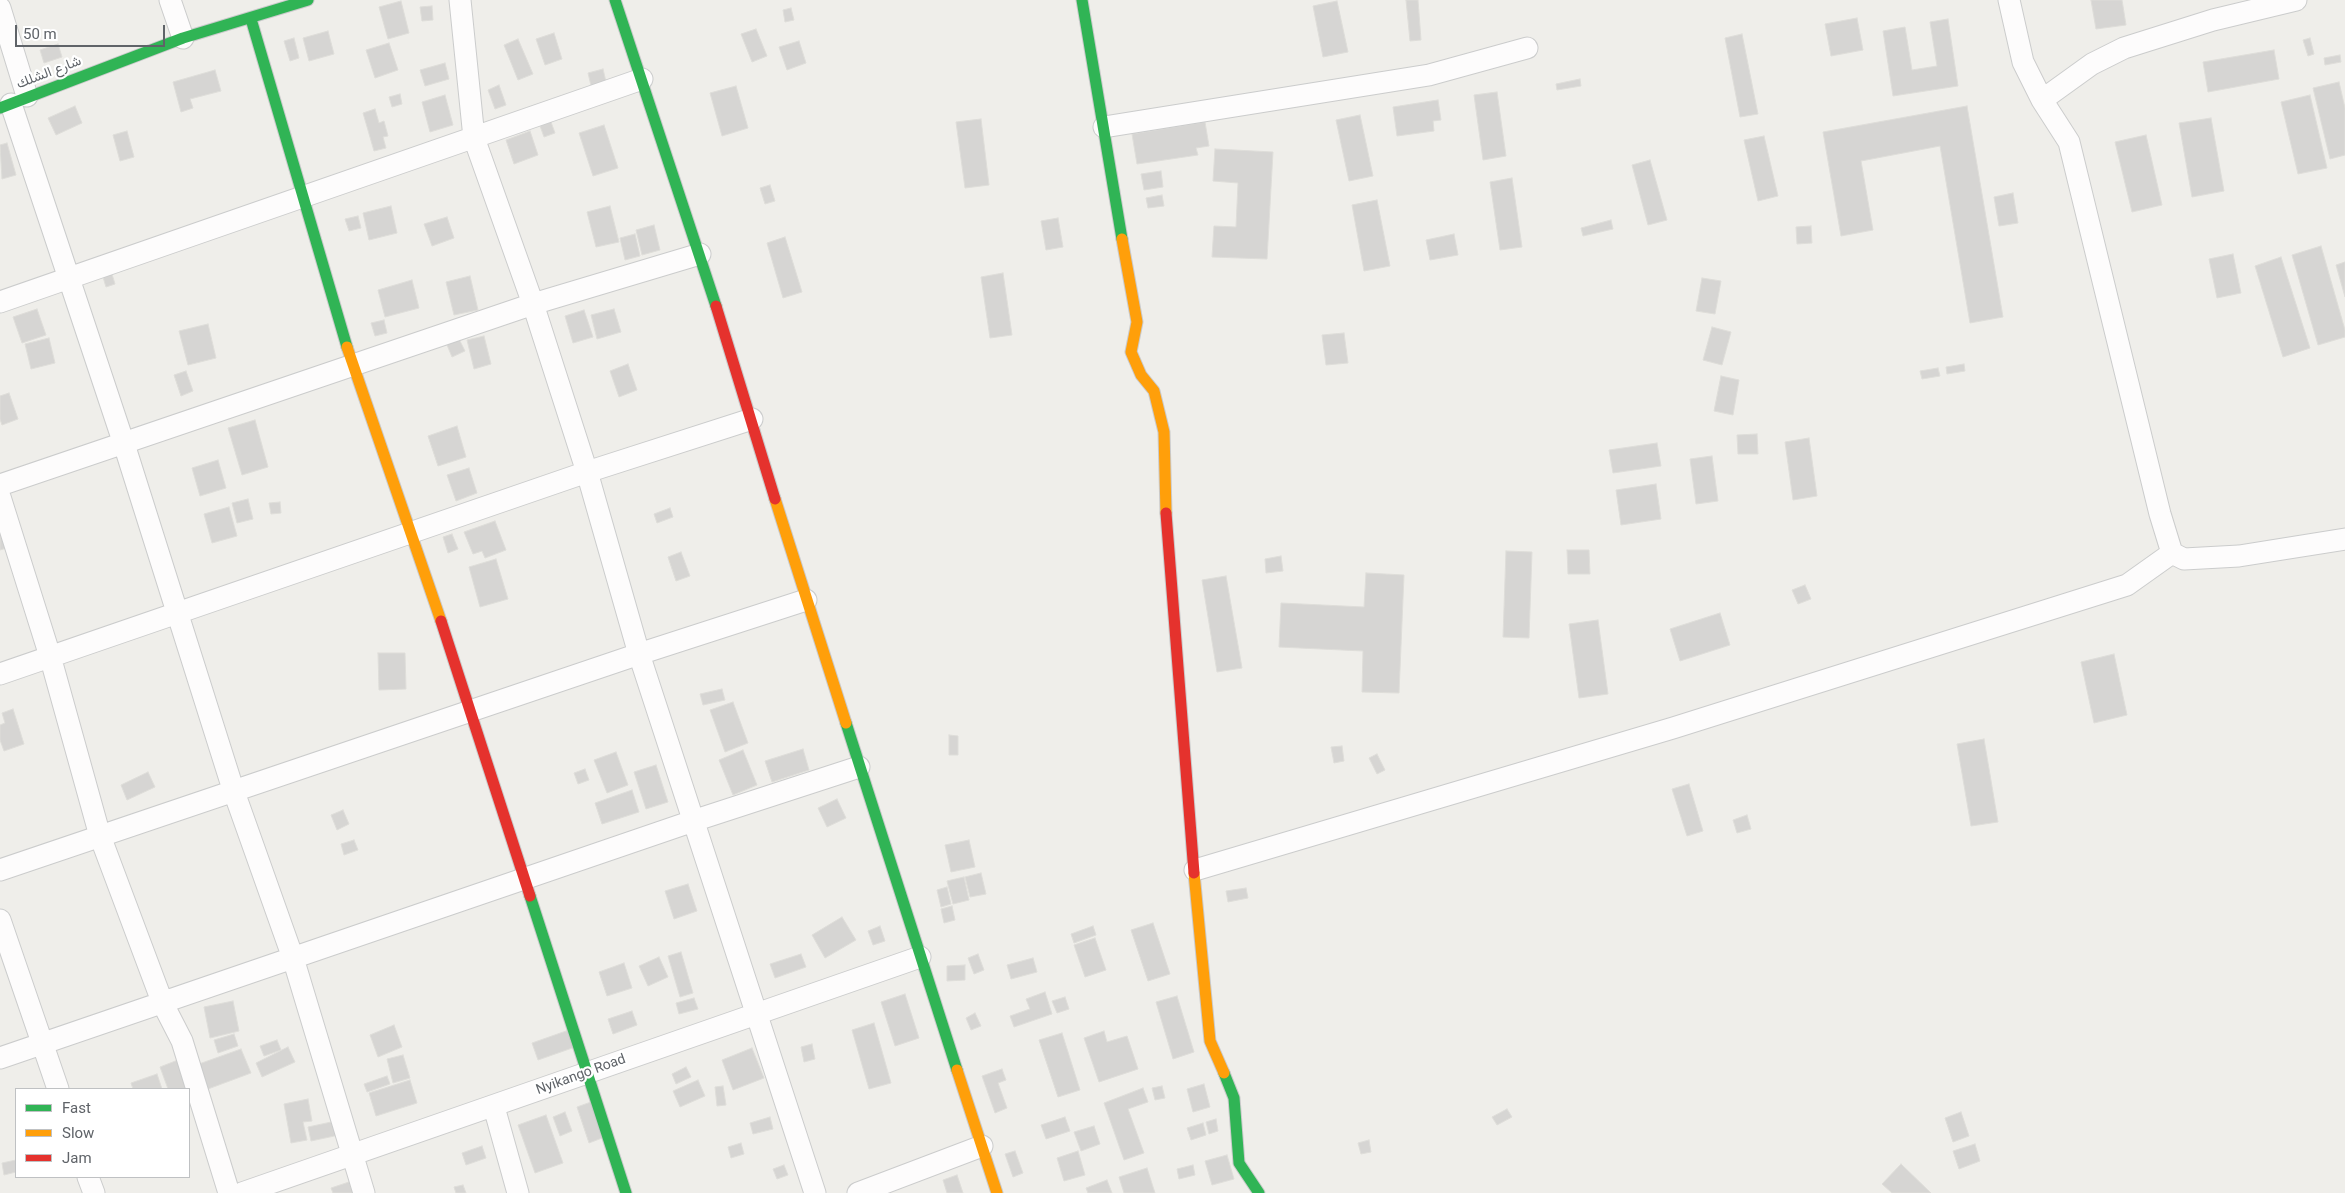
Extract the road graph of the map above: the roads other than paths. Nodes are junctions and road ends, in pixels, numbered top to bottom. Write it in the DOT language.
graph roads {
  1 [pos="170,0"];
  2 [pos="308,0"];
  3 [pos="460,0"];
  4 [pos="615,0"];
  5 [pos="1082,0"];
  6 [pos="2009,0"];
  7 [pos="2296,0"];
  8 [pos="0,8"];
  9 [pos="251,19"];
  10 [pos="183,38"];
  11 [pos="1527,48"];
  12 [pos="642,79"];
  13 [pos="2042,100"];
  14 [pos="12,103"];
  15 [pos="1104,127"];
  16 [pos="474,138"];
  17 [pos="304,197"];
  18 [pos="700,254"];
  19 [pos="69,277"];
  20 [pos="0,302"];
  21 [pos="533,304"];
  22 [pos="353,367"];
  23 [pos="752,419"];
  24 [pos="124,444"];
  25 [pos="587,472"];
  26 [pos="0,485"];
  27 [pos="0,497"];
  28 [pos="412,532"];
  29 [pos="2345,539"];
  30 [pos="2172,553"];
  31 [pos="806,600"];
  32 [pos="176,612"];
  33 [pos="640,654"];
  34 [pos="50,656"];
  35 [pos="0,674"];
  36 [pos="470,711"];
  37 [pos="859,767"];
  38 [pos="233,789"];
  39 [pos="693,821"];
  40 [pos="100,836"];
  41 [pos="0,870"];
  42 [pos="1195,870"];
  43 [pos="524,879"];
  44 [pos="0,920"];
  45 [pos="920,957"];
  46 [pos="293,958"];
  47 [pos="163,1004"];
  48 [pos="755,1013"];
  49 [pos="42,1044"];
  50 [pos="0,1058"];
  51 [pos="587,1072"];
  52 [pos="58,1088"];
  53 [pos="494,1107"];
  54 [pos="982,1146"];
  55 [pos="354,1154"];
  56 [pos="88,1178"];
  57 [pos="94,1193"];
  58 [pos="228,1193"];
  59 [pos="242,1193"];
  60 [pos="364,1193"];
  61 [pos="518,1193"];
  62 [pos="626,1193"];
  63 [pos="815,1193"];
  64 [pos="858,1193"];
  65 [pos="997,1193"];
  66 [pos="1259,1193"];
  1 -- 10 [label="street"];
  2 -- 9 [label="street, شارع الشلك"];
  3 -- 16 [label="street"];
  4 -- 12 [label="street"];
  5 -- 15 [label="street"];
  6 -- 13 [label="street"];
  7 -- 13 [label="street"];
  8 -- 14 [label="street"];
  9 -- 10 [label="street, شارع الشلك"];
  9 -- 17 [label="street"];
  10 -- 14 [label="street, شارع الشلك"];
  11 -- 15 [label="street"];
  12 -- 16 [label="street"];
  12 -- 18 [label="street"];
  13 -- 30 [label="street"];
  14 -- 19 [label="street"];
  15 -- 42 [label="street"];
  16 -- 17 [label="street"];
  16 -- 21 [label="street"];
  17 -- 19 [label="street"];
  17 -- 22 [label="street"];
  18 -- 21 [label="street"];
  18 -- 23 [label="street"];
  19 -- 20 [label="street"];
  19 -- 24 [label="street"];
  21 -- 22 [label="street"];
  21 -- 25 [label="street"];
  22 -- 24 [label="street"];
  22 -- 28 [label="street"];
  23 -- 25 [label="street"];
  23 -- 31 [label="street"];
  24 -- 26 [label="street"];
  24 -- 32 [label="street"];
  25 -- 28 [label="street"];
  25 -- 33 [label="street"];
  27 -- 34 [label="street"];
  28 -- 32 [label="street"];
  28 -- 36 [label="street"];
  29 -- 30 [label="street"];
  30 -- 42 [label="street"];
  31 -- 33 [label="street"];
  31 -- 37 [label="street"];
  32 -- 34 [label="street"];
  32 -- 38 [label="street"];
  33 -- 36 [label="street"];
  33 -- 39 [label="street"];
  34 -- 35 [label="street"];
  34 -- 40 [label="street"];
  36 -- 38 [label="street"];
  36 -- 43 [label="street"];
  37 -- 39 [label="street"];
  37 -- 45 [label="street"];
  38 -- 40 [label="street"];
  38 -- 46 [label="street"];
  39 -- 43 [label="street"];
  39 -- 48 [label="street"];
  40 -- 41 [label="street"];
  40 -- 47 [label="street"];
  42 -- 66 [label="street"];
  43 -- 46 [label="street"];
  43 -- 51 [label="street"];
  44 -- 49 [label="street"];
  45 -- 48 [label="street, Nyikango Road"];
  45 -- 54 [label="street"];
  46 -- 47 [label="street"];
  46 -- 55 [label="street"];
  47 -- 49 [label="street"];
  47 -- 58 [label="street"];
  48 -- 51 [label="street, Nyikango Road"];
  48 -- 63 [label="street"];
  49 -- 50 [label="street"];
  49 -- 52 [label="street"];
  51 -- 53 [label="street, Nyikango Road"];
  51 -- 62 [label="street"];
  53 -- 55 [label="street, Nyikango Road"];
  53 -- 61 [label="street"];
  54 -- 64 [label="street"];
  54 -- 65 [label="street"];
  55 -- 59 [label="street, Nyikango Road"];
  55 -- 60 [label="street"];
  56 -- 57 [label="street"];
}
